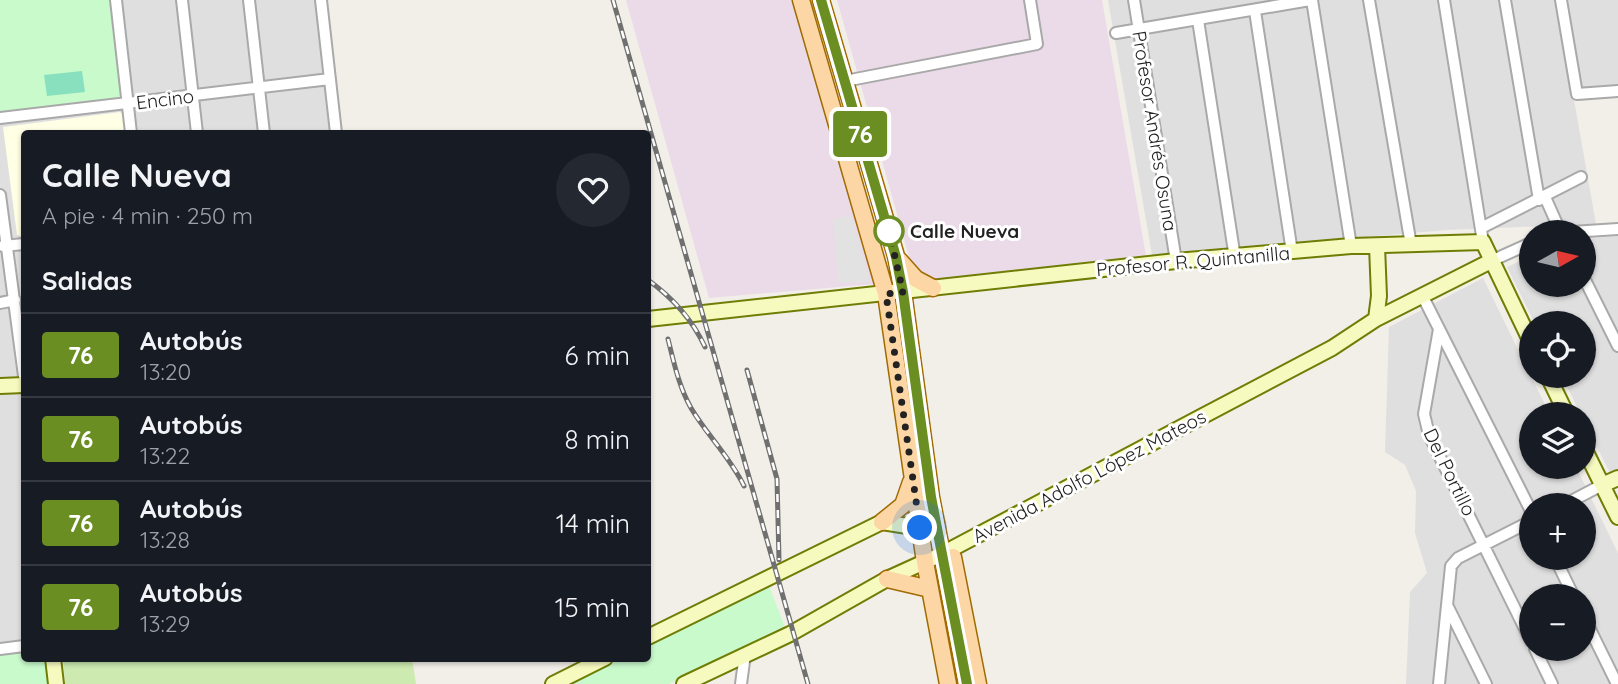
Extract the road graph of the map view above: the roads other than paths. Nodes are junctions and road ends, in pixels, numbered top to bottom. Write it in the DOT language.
graph roads {
  1 [pos="116,0"];
  2 [pos="182,0"];
  3 [pos="248,0"];
  4 [pos="321,0"];
  5 [pos="802,0"];
  6 [pos="821,0"];
  7 [pos="1030,0"];
  8 [pos="1134,0"];
  9 [pos="1311,0"];
  10 [pos="1369,0"];
  11 [pos="1444,0"];
  12 [pos="1505,0"];
  13 [pos="1561,0"];
  14 [pos="1255,10"];
  15 [pos="1199,20"];
  16 [pos="1139,29"];
  17 [pos="1116,33"];
  18 [pos="330,79"];
  19 [pos="845,81"];
  20 [pos="259,88"];
  21 [pos="1618,91"];
  22 [pos="192,96"];
  23 [pos="127,103"];
  24 [pos="0,118"];
  25 [pos="131,130"];
  26 [pos="197,130"];
  27 [pos="264,130"];
  28 [pos="336,130"];
  29 [pos="1581,177"];
  30 [pos="0,195"];
  31 [pos="1542,198"];
  32 [pos="1553,220"];
  33 [pos="1618,229"];
  34 [pos="1596,230"];
  35 [pos="1482,235"];
  36 [pos="1412,245"];
  37 [pos="4,246"];
  38 [pos="1351,246"];
  39 [pos="1377,246"];
  40 [pos="1519,248"];
  41 [pos="1292,252"];
  42 [pos="896,257"];
  43 [pos="1235,258"];
  44 [pos="1177,261"];
  45 [pos="1491,261"];
  46 [pos="933,288"];
  47 [pos="903,292"];
  48 [pos="886,294"];
  49 [pos="1422,295"];
  50 [pos="1594,298"];
  51 [pos="15,300"];
  52 [pos="0,303"];
  53 [pos="1519,318"];
  54 [pos="651,319"];
  55 [pos="1376,319"];
  56 [pos="1439,329"];
  57 [pos="1618,346"];
  58 [pos="21,351"];
  59 [pos="21,385"];
  60 [pos="0,386"];
  61 [pos="1596,473"];
  62 [pos="1618,478"];
  63 [pos="912,480"];
  64 [pos="1602,485"];
  65 [pos="1522,493"];
  66 [pos="1587,493"];
  67 [pos="1618,517"];
  68 [pos="882,522"];
  69 [pos="1519,527"];
  70 [pos="920,528"];
  71 [pos="1485,544"];
  72 [pos="947,547"];
  73 [pos="925,562"];
  74 [pos="887,579"];
  75 [pos="930,589"];
  76 [pos="1447,604"];
  77 [pos="1519,616"];
  78 [pos="651,636"];
  79 [pos="1596,641"];
  80 [pos="21,646"];
  81 [pos="0,649"];
  82 [pos="745,654"];
  83 [pos="1541,661"];
  84 [pos="53,662"];
  85 [pos="597,662"];
  86 [pos="56,684"];
  87 [pos="553,684"];
  88 [pos="684,684"];
  89 [pos="741,684"];
  90 [pos="948,684"];
  91 [pos="967,684"];
  92 [pos="978,684"];
  93 [pos="1439,684"];
  94 [pos="1486,684"];
  95 [pos="1552,684"];
  96 [pos="1617,684"];
  1 -- 23 [label="street"];
  2 -- 22 [label="street"];
  3 -- 20 [label="street"];
  4 -- 18 [label="street"];
  5 -- 48 [label="main road"];
  6 -- 19 [label="main road"];
  7 -- 19 [label="street"];
  8 -- 16 [label="street, Profesor Andrés Osuna"];
  9 -- 14 [label="street"];
  9 -- 38 [label="street"];
  10 -- 36 [label="street"];
  11 -- 35 [label="street"];
  12 -- 31 [label="street"];
  13 -- 21 [label="street"];
  14 -- 15 [label="street"];
  14 -- 41 [label="street"];
  15 -- 16 [label="street"];
  15 -- 43 [label="street"];
  16 -- 17 [label="street"];
  16 -- 44 [label="street, Profesor Andrés Osuna"];
  18 -- 20 [label="street, Encino"];
  18 -- 28 [label="street"];
  19 -- 42 [label="main road"];
  20 -- 22 [label="street, Encino"];
  20 -- 27 [label="street"];
  22 -- 23 [label="street, Encino"];
  22 -- 26 [label="street"];
  23 -- 24 [label="street, Encino"];
  23 -- 25 [label="street"];
  29 -- 31 [label="street, Profesor R. Quintanilla"];
  30 -- 37 [label="street"];
  31 -- 32 [label="street"];
  31 -- 35 [label="street, Profesor R. Quintanilla"];
  33 -- 34 [label="street"];
  35 -- 36 [label="street, Profesor R. Quintanilla"];
  35 -- 45 [label="street"];
  36 -- 39 [label="street, Profesor R. Quintanilla"];
  37 -- 51 [label="street"];
  38 -- 39 [label="street, Profesor R. Quintanilla"];
  38 -- 41 [label="street, Profesor R. Quintanilla"];
  39 -- 55 [label="street"];
  40 -- 45 [label="street"];
  41 -- 43 [label="street, Profesor R. Quintanilla"];
  42 -- 46 [label="main road"];
  42 -- 47 [label="main road"];
  43 -- 44 [label="street, Profesor R. Quintanilla"];
  44 -- 46 [label="street, Profesor R. Quintanilla"];
  45 -- 49 [label="street, Avenida Adolfo López Mateos"];
  45 -- 53 [label="street"];
  46 -- 47 [label="street, Profesor R. Quintanilla"];
  47 -- 48 [label="street, Profesor R. Quintanilla"];
  47 -- 72 [label="main road"];
  48 -- 54 [label="street"];
  48 -- 63 [label="main road"];
  49 -- 55 [label="street, Avenida Adolfo López Mateos"];
  49 -- 56 [label="street"];
  50 -- 57 [label="street"];
  51 -- 52 [label="street"];
  51 -- 58 [label="street"];
  55 -- 72 [label="street, Avenida Adolfo López Mateos"];
  56 -- 65 [label="street"];
  56 -- 71 [label="street, Del Portillo"];
  59 -- 60 [label="street"];
  61 -- 64 [label="street"];
  62 -- 64 [label="street"];
  63 -- 68 [label="main road"];
  63 -- 70 [label="main road"];
  64 -- 66 [label="street"];
  64 -- 67 [label="street"];
  68 -- 70 [label="street"];
  68 -- 78 [label="street"];
  69 -- 71 [label="street"];
  70 -- 72 [label="main road"];
  70 -- 73 [label="main road"];
  71 -- 76 [label="street"];
  71 -- 77 [label="street, Del Portillo"];
  72 -- 73 [label="street, Avenida Adolfo López Mateos"];
  72 -- 91 [label="main road"];
  72 -- 92 [label="main road"];
  73 -- 74 [label="street, Avenida Adolfo López Mateos"];
  73 -- 75 [label="main road"];
  74 -- 75 [label="main road"];
  74 -- 82 [label="street, Avenida Adolfo López Mateos"];
  75 -- 90 [label="main road"];
  76 -- 93 [label="street"];
  76 -- 94 [label="street"];
  79 -- 96 [label="street"];
  80 -- 81 [label="street"];
  82 -- 88 [label="street, Avenida Adolfo López Mateos"];
  82 -- 89 [label="street"];
  83 -- 95 [label="street"];
  84 -- 86 [label="street"];
  85 -- 87 [label="street"];
}
